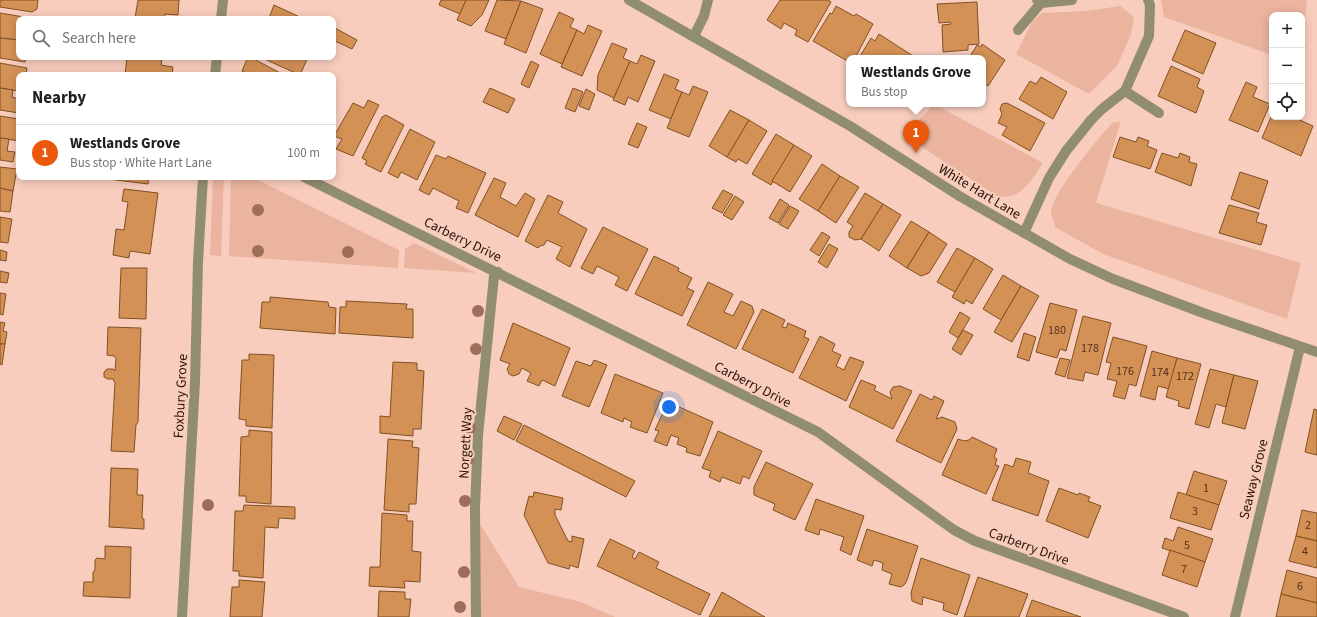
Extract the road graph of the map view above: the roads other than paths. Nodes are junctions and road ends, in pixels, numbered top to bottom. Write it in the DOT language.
graph roads {
  1 [pos="223,0"];
  2 [pos="629,0"];
  3 [pos="708,0"];
  4 [pos="1072,0"];
  5 [pos="1148,0"];
  6 [pos="1039,2"];
  7 [pos="221,16"];
  8 [pos="1018,30"];
  9 [pos="694,36"];
  10 [pos="217,60"];
  11 [pos="215,72"];
  12 [pos="1125,90"];
  13 [pos="1159,113"];
  14 [pos="203,180"];
  15 [pos="310,180"];
  16 [pos="1024,233"];
  17 [pos="498,272"];
  18 [pos="1300,347"];
  19 [pos="1317,352"];
  20 [pos="182,617"];
  21 [pos="476,617"];
  22 [pos="1184,617"];
  23 [pos="1235,617"];
  1 -- 7 [label="street"];
  2 -- 9 [label="street, White Hart Lane"];
  3 -- 9 [label="street"];
  4 -- 6 [label="street"];
  5 -- 12 [label="street"];
  6 -- 8 [label="street"];
  9 -- 16 [label="street, White Hart Lane"];
  10 -- 11 [label="street"];
  12 -- 13 [label="street"];
  12 -- 16 [label="street"];
  14 -- 20 [label="street, Foxbury Grove"];
  15 -- 17 [label="street, Carberry Drive"];
  16 -- 18 [label="street, White Hart Lane"];
  17 -- 21 [label="street, Norgett Way"];
  17 -- 22 [label="street, Carberry Drive"];
  18 -- 19 [label="street, White Hart Lane"];
  18 -- 23 [label="street, Seaway Grove"];
}
